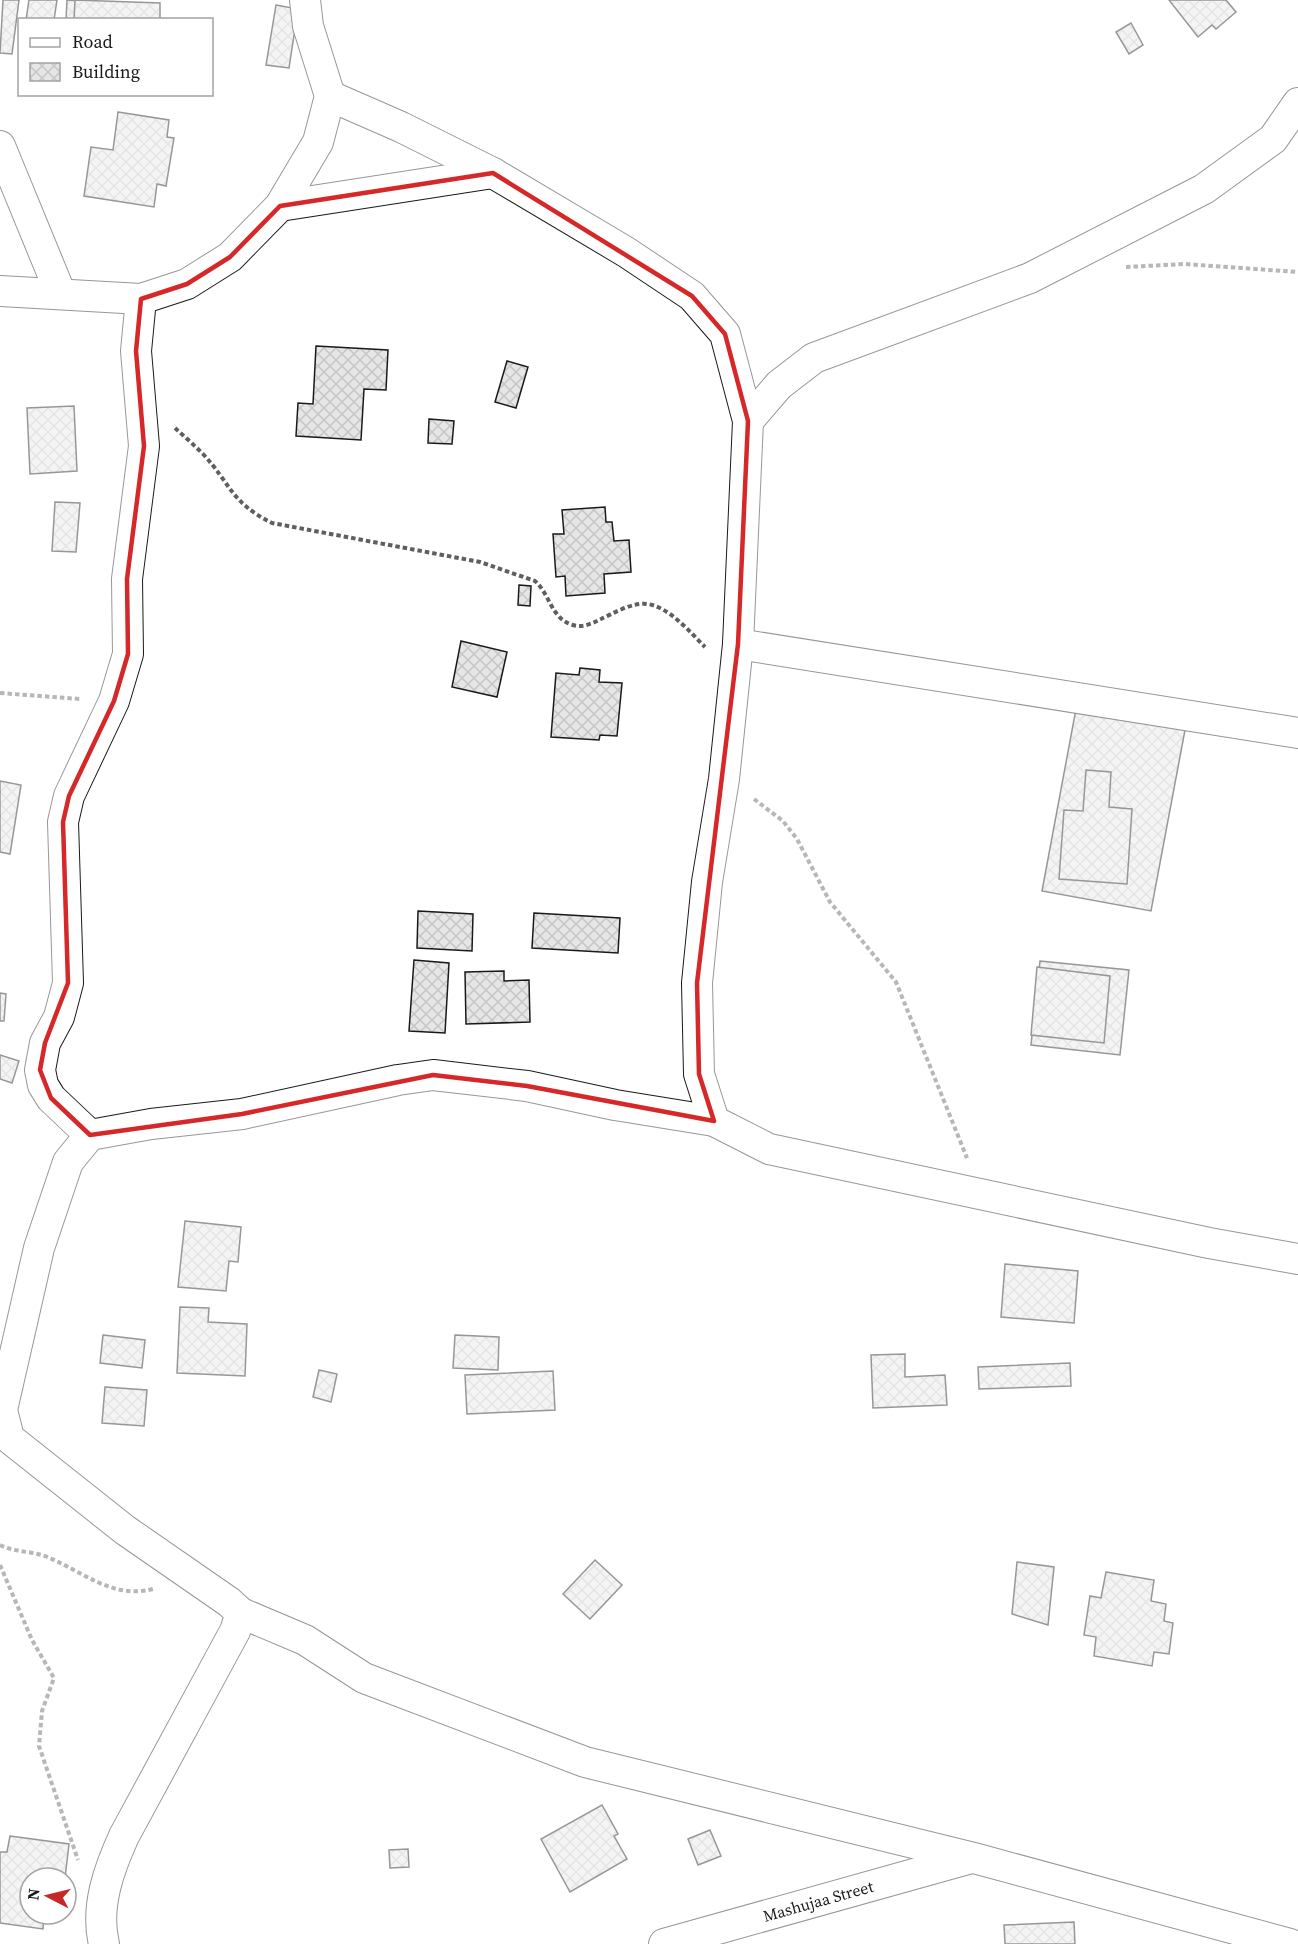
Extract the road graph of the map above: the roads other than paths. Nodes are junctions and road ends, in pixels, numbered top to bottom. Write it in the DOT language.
graph roads {
  1 [pos="305,0"];
  2 [pos="330,96"];
  3 [pos="1298,103"];
  4 [pos="0,146"];
  5 [pos="493,173"];
  6 [pos="280,206"];
  7 [pos="0,291"];
  8 [pos="60,292"];
  9 [pos="141,299"];
  10 [pos="748,421"];
  11 [pos="738,644"];
  12 [pos="1298,733"];
  13 [pos="714,1121"];
  14 [pos="90,1135"];
  15 [pos="1298,1258"];
  16 [pos="241,1613"];
  17 [pos="974,1858"];
  18 [pos="1278,1942"];
  19 [pos="104,1944"];
  20 [pos="664,1944"];
  1 -- 2 [label="street"];
  2 -- 5 [label="street"];
  2 -- 6 [label="street"];
  3 -- 10 [label="street"];
  4 -- 8 [label="street"];
  5 -- 6 [label="street"];
  5 -- 10 [label="street"];
  6 -- 9 [label="street"];
  7 -- 8 [label="street"];
  8 -- 9 [label="street"];
  9 -- 14 [label="street"];
  10 -- 11 [label="street"];
  11 -- 12 [label="street"];
  11 -- 13 [label="street"];
  13 -- 14 [label="street"];
  13 -- 15 [label="street"];
  14 -- 16 [label="street"];
  16 -- 17 [label="street"];
  16 -- 19 [label="street"];
  17 -- 18 [label="street"];
  17 -- 20 [label="street, Mashujaa Street"];
}
